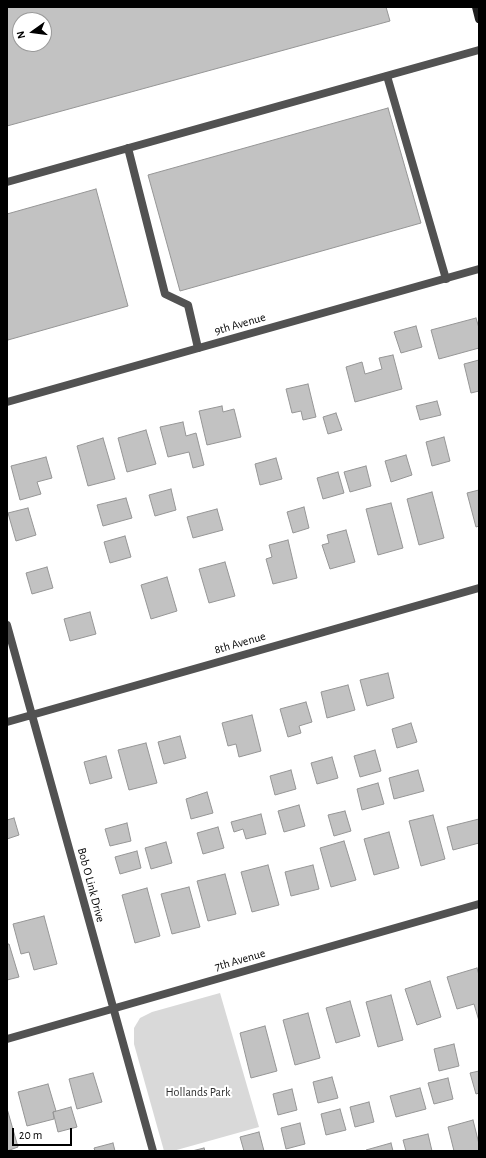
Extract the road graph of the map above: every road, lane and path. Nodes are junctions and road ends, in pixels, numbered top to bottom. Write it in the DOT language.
graph roads {
  1 [pos="476,7"];
  2 [pos="479,19"];
  3 [pos="479,50"];
  4 [pos="386,76"];
  5 [pos="128,148"];
  6 [pos="7,182"];
  7 [pos="479,270"];
  8 [pos="446,279"];
  9 [pos="198,348"];
  10 [pos="7,402"];
  11 [pos="479,588"];
  12 [pos="7,625"];
  13 [pos="32,714"];
  14 [pos="7,722"];
  15 [pos="479,904"];
  16 [pos="113,1008"];
  17 [pos="7,1039"];
  18 [pos="153,1151"];
  1 -- 2 [label="main road"];
  3 -- 4 [label="street"];
  4 -- 5 [label="street"];
  4 -- 8 [label="street"];
  5 -- 6 [label="street"];
  5 -- 9 [label="street"];
  7 -- 8 [label="street, 9th Avenue"];
  8 -- 9 [label="street, 9th Avenue"];
  9 -- 10 [label="street, 9th Avenue"];
  11 -- 13 [label="street, 8th Avenue"];
  12 -- 13 [label="street, Bob O Link Drive"];
  13 -- 14 [label="street, 8th Avenue"];
  13 -- 16 [label="street, Bob O Link Drive"];
  15 -- 16 [label="street, 7th Avenue"];
  16 -- 17 [label="street, 7th Avenue"];
  16 -- 18 [label="street, Bob O Link Drive"];
}
